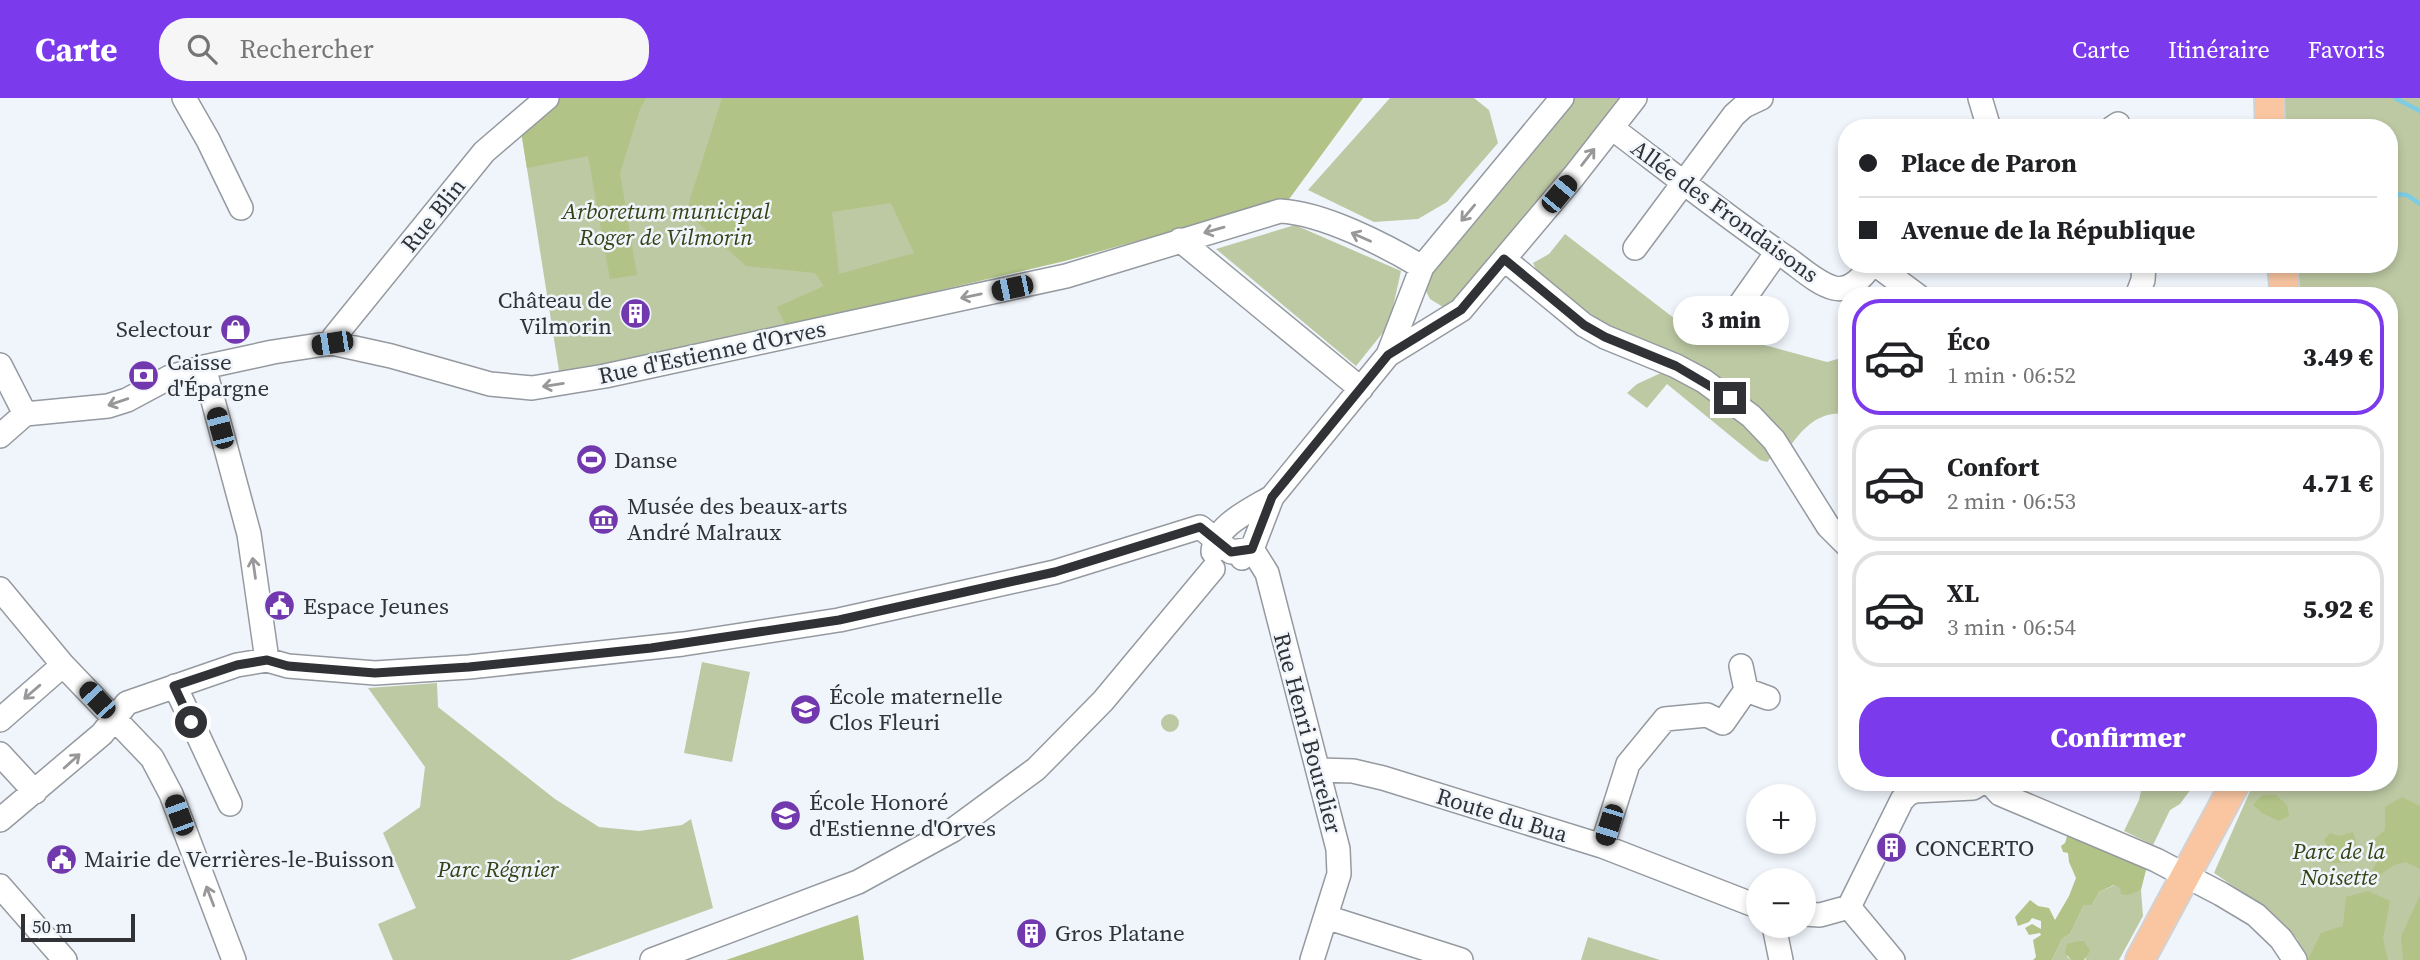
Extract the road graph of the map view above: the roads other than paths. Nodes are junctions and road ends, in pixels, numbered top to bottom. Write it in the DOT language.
graph roads {
  1 [pos="184,98"];
  2 [pos="547,98"];
  3 [pos="1562,98"];
  4 [pos="1635,98"];
  5 [pos="1761,98"];
  6 [pos="1980,98"];
  7 [pos="2269,98"];
  8 [pos="1986,119"];
  9 [pos="2270,119"];
  10 [pos="1612,128"];
  11 [pos="1684,182"];
  12 [pos="241,208"];
  13 [pos="1180,240"];
  14 [pos="1635,248"];
  15 [pos="1777,252"];
  16 [pos="1504,259"];
  17 [pos="1422,267"];
  18 [pos="1866,273"];
  19 [pos="1886,273"];
  20 [pos="1849,287"];
  21 [pos="1906,287"];
  22 [pos="1838,289"];
  23 [pos="1412,293"];
  24 [pos="1739,306"];
  25 [pos="1447,318"];
  26 [pos="332,343"];
  27 [pos="1388,355"];
  28 [pos="0,365"];
  29 [pos="204,367"];
  30 [pos="1361,389"];
  31 [pos="25,414"];
  32 [pos="0,436"];
  33 [pos="1272,497"];
  34 [pos="1838,536"];
  35 [pos="1217,539"];
  36 [pos="1252,549"];
  37 [pos="1213,569"];
  38 [pos="0,589"];
  39 [pos="267,660"];
  40 [pos="64,665"];
  41 [pos="1741,666"];
  42 [pos="174,686"];
  43 [pos="113,718"];
  44 [pos="0,720"];
  45 [pos="0,754"];
  46 [pos="1319,770"];
  47 [pos="1915,791"];
  48 [pos="1997,791"];
  49 [pos="2231,791"];
  50 [pos="35,792"];
  51 [pos="230,804"];
  52 [pos="0,820"];
  53 [pos="1602,846"];
  54 [pos="2186,874"];
  55 [pos="0,886"];
  56 [pos="1746,902"];
  57 [pos="1849,907"];
  58 [pos="1816,915"];
  59 [pos="1326,917"];
  60 [pos="1776,938"];
  61 [pos="65,960"];
  62 [pos="234,960"];
  63 [pos="652,960"];
  64 [pos="1312,960"];
  65 [pos="1461,960"];
  66 [pos="1781,960"];
  67 [pos="1893,960"];
  68 [pos="2140,960"];
  69 [pos="2295,960"];
  1 -- 12 [label="street"];
  2 -- 26 [label="street, Rue Blin"];
  3 -- 17 [label="street, one-way"];
  4 -- 10 [label="street"];
  5 -- 11 [label="street"];
  6 -- 8 [label="street"];
  7 -- 9 [label="main road"];
  10 -- 11 [label="street, Allée des Frondaisons"];
  16 -- 10 [label="street, one-way"];
  11 -- 14 [label="street"];
  11 -- 15 [label="street, Allée des Frondaisons"];
  17 -- 13 [label="street, Rue d'Estienne d'Orves, one-way"];
  13 -- 26 [label="street, Rue d'Estienne d'Orves, one-way"];
  13 -- 30 [label="street"];
  15 -- 22 [label="street, Allée des Frondaisons"];
  15 -- 24 [label="street"];
  16 -- 25 [label="street"];
  16 -- 34 [label="street"];
  17 -- 23 [label="street"];
  18 -- 20 [label="street, Allée des Frondaisons"];
  19 -- 21 [label="street, Allée des Frondaisons"];
  23 -- 25 [label="street"];
  23 -- 27 [label="street"];
  25 -- 27 [label="street"];
  26 -- 29 [label="street, Rue d'Estienne d'Orves"];
  27 -- 30 [label="street"];
  28 -- 31 [label="street"];
  29 -- 31 [label="street, Rue d'Estienne d'Orves, one-way"];
  39 -- 29 [label="street, one-way"];
  30 -- 33 [label="street"];
  31 -- 32 [label="street"];
  33 -- 35 [label="street"];
  33 -- 36 [label="street"];
  35 -- 36 [label="street"];
  35 -- 37 [label="street"];
  35 -- 39 [label="street"];
  36 -- 37 [label="street"];
  36 -- 46 [label="street, Rue Henri Bourelier"];
  37 -- 63 [label="street"];
  38 -- 40 [label="street"];
  39 -- 42 [label="street"];
  40 -- 43 [label="street"];
  40 -- 44 [label="street, one-way"];
  41 -- 53 [label="street"];
  42 -- 43 [label="street"];
  42 -- 51 [label="street"];
  50 -- 43 [label="street, one-way"];
  62 -- 43 [label="street, one-way"];
  45 -- 50 [label="street"];
  46 -- 53 [label="street, Route du Bua"];
  46 -- 59 [label="street, Rue Henri Bourelier"];
  47 -- 57 [label="street"];
  48 -- 54 [label="street"];
  49 -- 54 [label="main road"];
  50 -- 52 [label="street"];
  53 -- 56 [label="street, Route du Bua"];
  54 -- 68 [label="main road"];
  54 -- 69 [label="street"];
  55 -- 61 [label="street"];
  57 -- 58 [label="street"];
  57 -- 67 [label="street"];
  59 -- 64 [label="street, Rue Henri Bourelier"];
  59 -- 65 [label="street"];
  60 -- 66 [label="street"];
}
